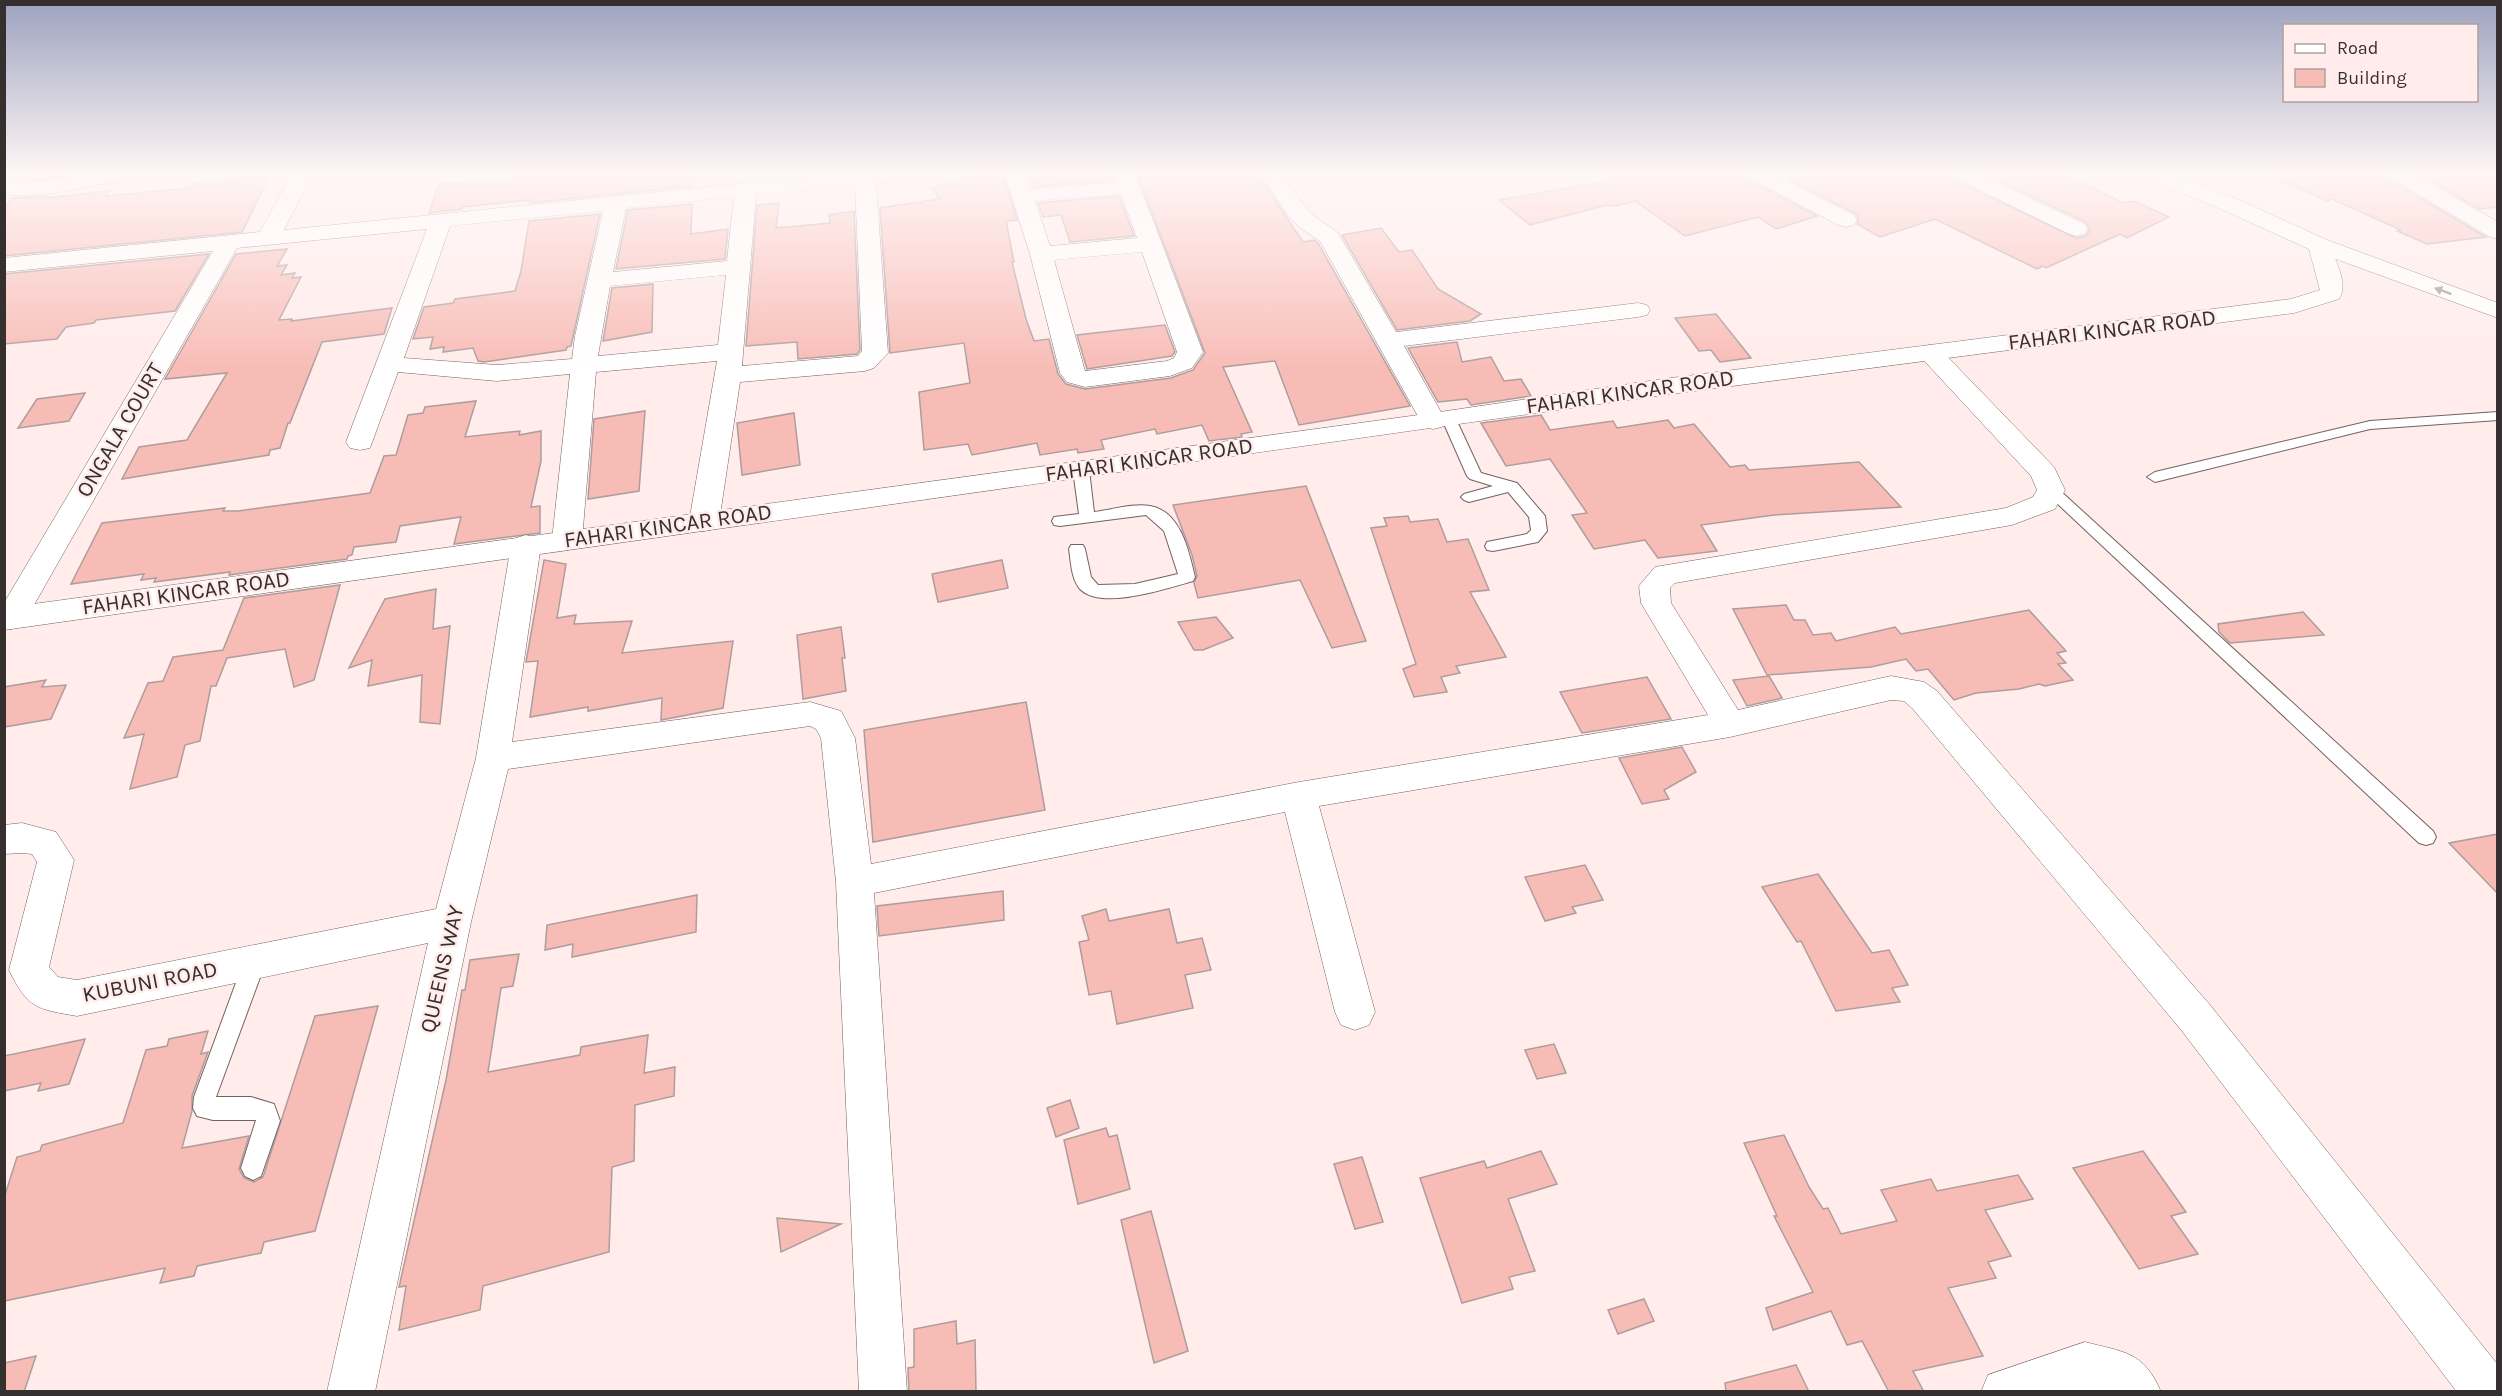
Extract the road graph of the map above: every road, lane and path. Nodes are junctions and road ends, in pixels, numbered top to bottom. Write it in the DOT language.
graph roads {
  1 [pos="267,238"];
  2 [pos="435,238"];
  3 [pos="608,238"];
  4 [pos="741,238"];
  5 [pos="868,238"];
  6 [pos="1036,238"];
  7 [pos="1147,238"];
  8 [pos="1330,238"];
  9 [pos="2323,238"];
  10 [pos="2330,238"];
  11 [pos="229,242"];
  12 [pos="1149,244"];
  13 [pos="2388,248"];
  14 [pos="1041,254"];
  15 [pos="2424,262"];
  16 [pos="5,265"];
  17 [pos="738,267"];
  18 [pos="2404,277"];
  19 [pos="599,280"];
  20 [pos="2498,290"];
  21 [pos="1638,310"];
  22 [pos="2498,311"];
  23 [pos="1387,341"];
  24 [pos="1930,353"];
  25 [pos="389,364"];
  26 [pos="729,364"];
  27 [pos="584,365"];
  28 [pos="2498,416"];
  29 [pos="1440,419"];
  30 [pos="360,442"];
  31 [pos="1081,470"];
  32 [pos="2155,477"];
  33 [pos="1512,486"];
  34 [pos="2051,490"];
  35 [pos="1469,496"];
  36 [pos="1086,518"];
  37 [pos="1060,521"];
  38 [pos="704,522"];
  39 [pos="567,540"];
  40 [pos="526,546"];
  41 [pos="1492,546"];
  42 [pos="1077,549"];
  43 [pos="8,618"];
  44 [pos="1730,724"];
  45 [pos="493,758"];
  46 [pos="1299,796"];
  47 [pos="2426,837"];
  48 [pos="4,840"];
  49 [pos="855,882"];
  50 [pos="452,922"];
  51 [pos="255,960"];
  52 [pos="1355,1012"];
  53 [pos="254,1168"];
  54 [pos="351,1392"];
  55 [pos="882,1392"];
  56 [pos="2005,1392"];
  57 [pos="2137,1392"];
  58 [pos="2488,1392"];
  1 -- 11 [label="street"];
  2 -- 25 [label="street"];
  3 -- 19 [label="street"];
  4 -- 17 [label="street"];
  5 -- 26 [label="street"];
  6 -- 14 [label="street"];
  7 -- 12 [label="street"];
  8 -- 23 [label="street"];
  9 -- 24 [label="street, FAHARI KINCAR ROAD"];
  10 -- 18 [label="street"];
  11 -- 16 [label="street"];
  11 -- 43 [label="street, ONGALA COURT"];
  12 -- 14 [label="street"];
  12 -- 14 [label="street"];
  13 -- 15 [label="street"];
  15 -- 18 [label="street"];
  15 -- 20 [label="street"];
  17 -- 19 [label="street"];
  17 -- 26 [label="street"];
  22 -- 18 [label="street, one-way"];
  19 -- 27 [label="street"];
  21 -- 23 [label="street"];
  23 -- 29 [label="street"];
  24 -- 29 [label="street, FAHARI KINCAR ROAD"];
  24 -- 34 [label="street"];
  25 -- 27 [label="street"];
  25 -- 30 [label="street"];
  26 -- 27 [label="street"];
  26 -- 38 [label="street"];
  27 -- 39 [label="street"];
  28 -- 32 [label="lane"];
  29 -- 31 [label="street, FAHARI KINCAR ROAD"];
  29 -- 33 [label="lane"];
  31 -- 36 [label="lane"];
  31 -- 38 [label="street, FAHARI KINCAR ROAD"];
  33 -- 35 [label="lane"];
  33 -- 41 [label="lane"];
  34 -- 44 [label="street"];
  34 -- 47 [label="lane"];
  36 -- 37 [label="lane"];
  36 -- 42 [label="lane"];
  38 -- 39 [label="street, FAHARI KINCAR ROAD"];
  39 -- 40 [label="street, FAHARI KINCAR ROAD"];
  40 -- 43 [label="street, FAHARI KINCAR ROAD"];
  40 -- 45 [label="street, QUEENS WAY"];
  44 -- 46 [label="street"];
  44 -- 58 [label="street"];
  45 -- 49 [label="street"];
  45 -- 50 [label="street, QUEENS WAY"];
  46 -- 49 [label="street"];
  46 -- 52 [label="street"];
  48 -- 51 [label="street, KUBUNI ROAD"];
  49 -- 55 [label="street"];
  50 -- 51 [label="street, KUBUNI ROAD"];
  50 -- 54 [label="street, QUEENS WAY"];
  51 -- 53 [label="lane"];
  56 -- 57 [label="street"];
}
